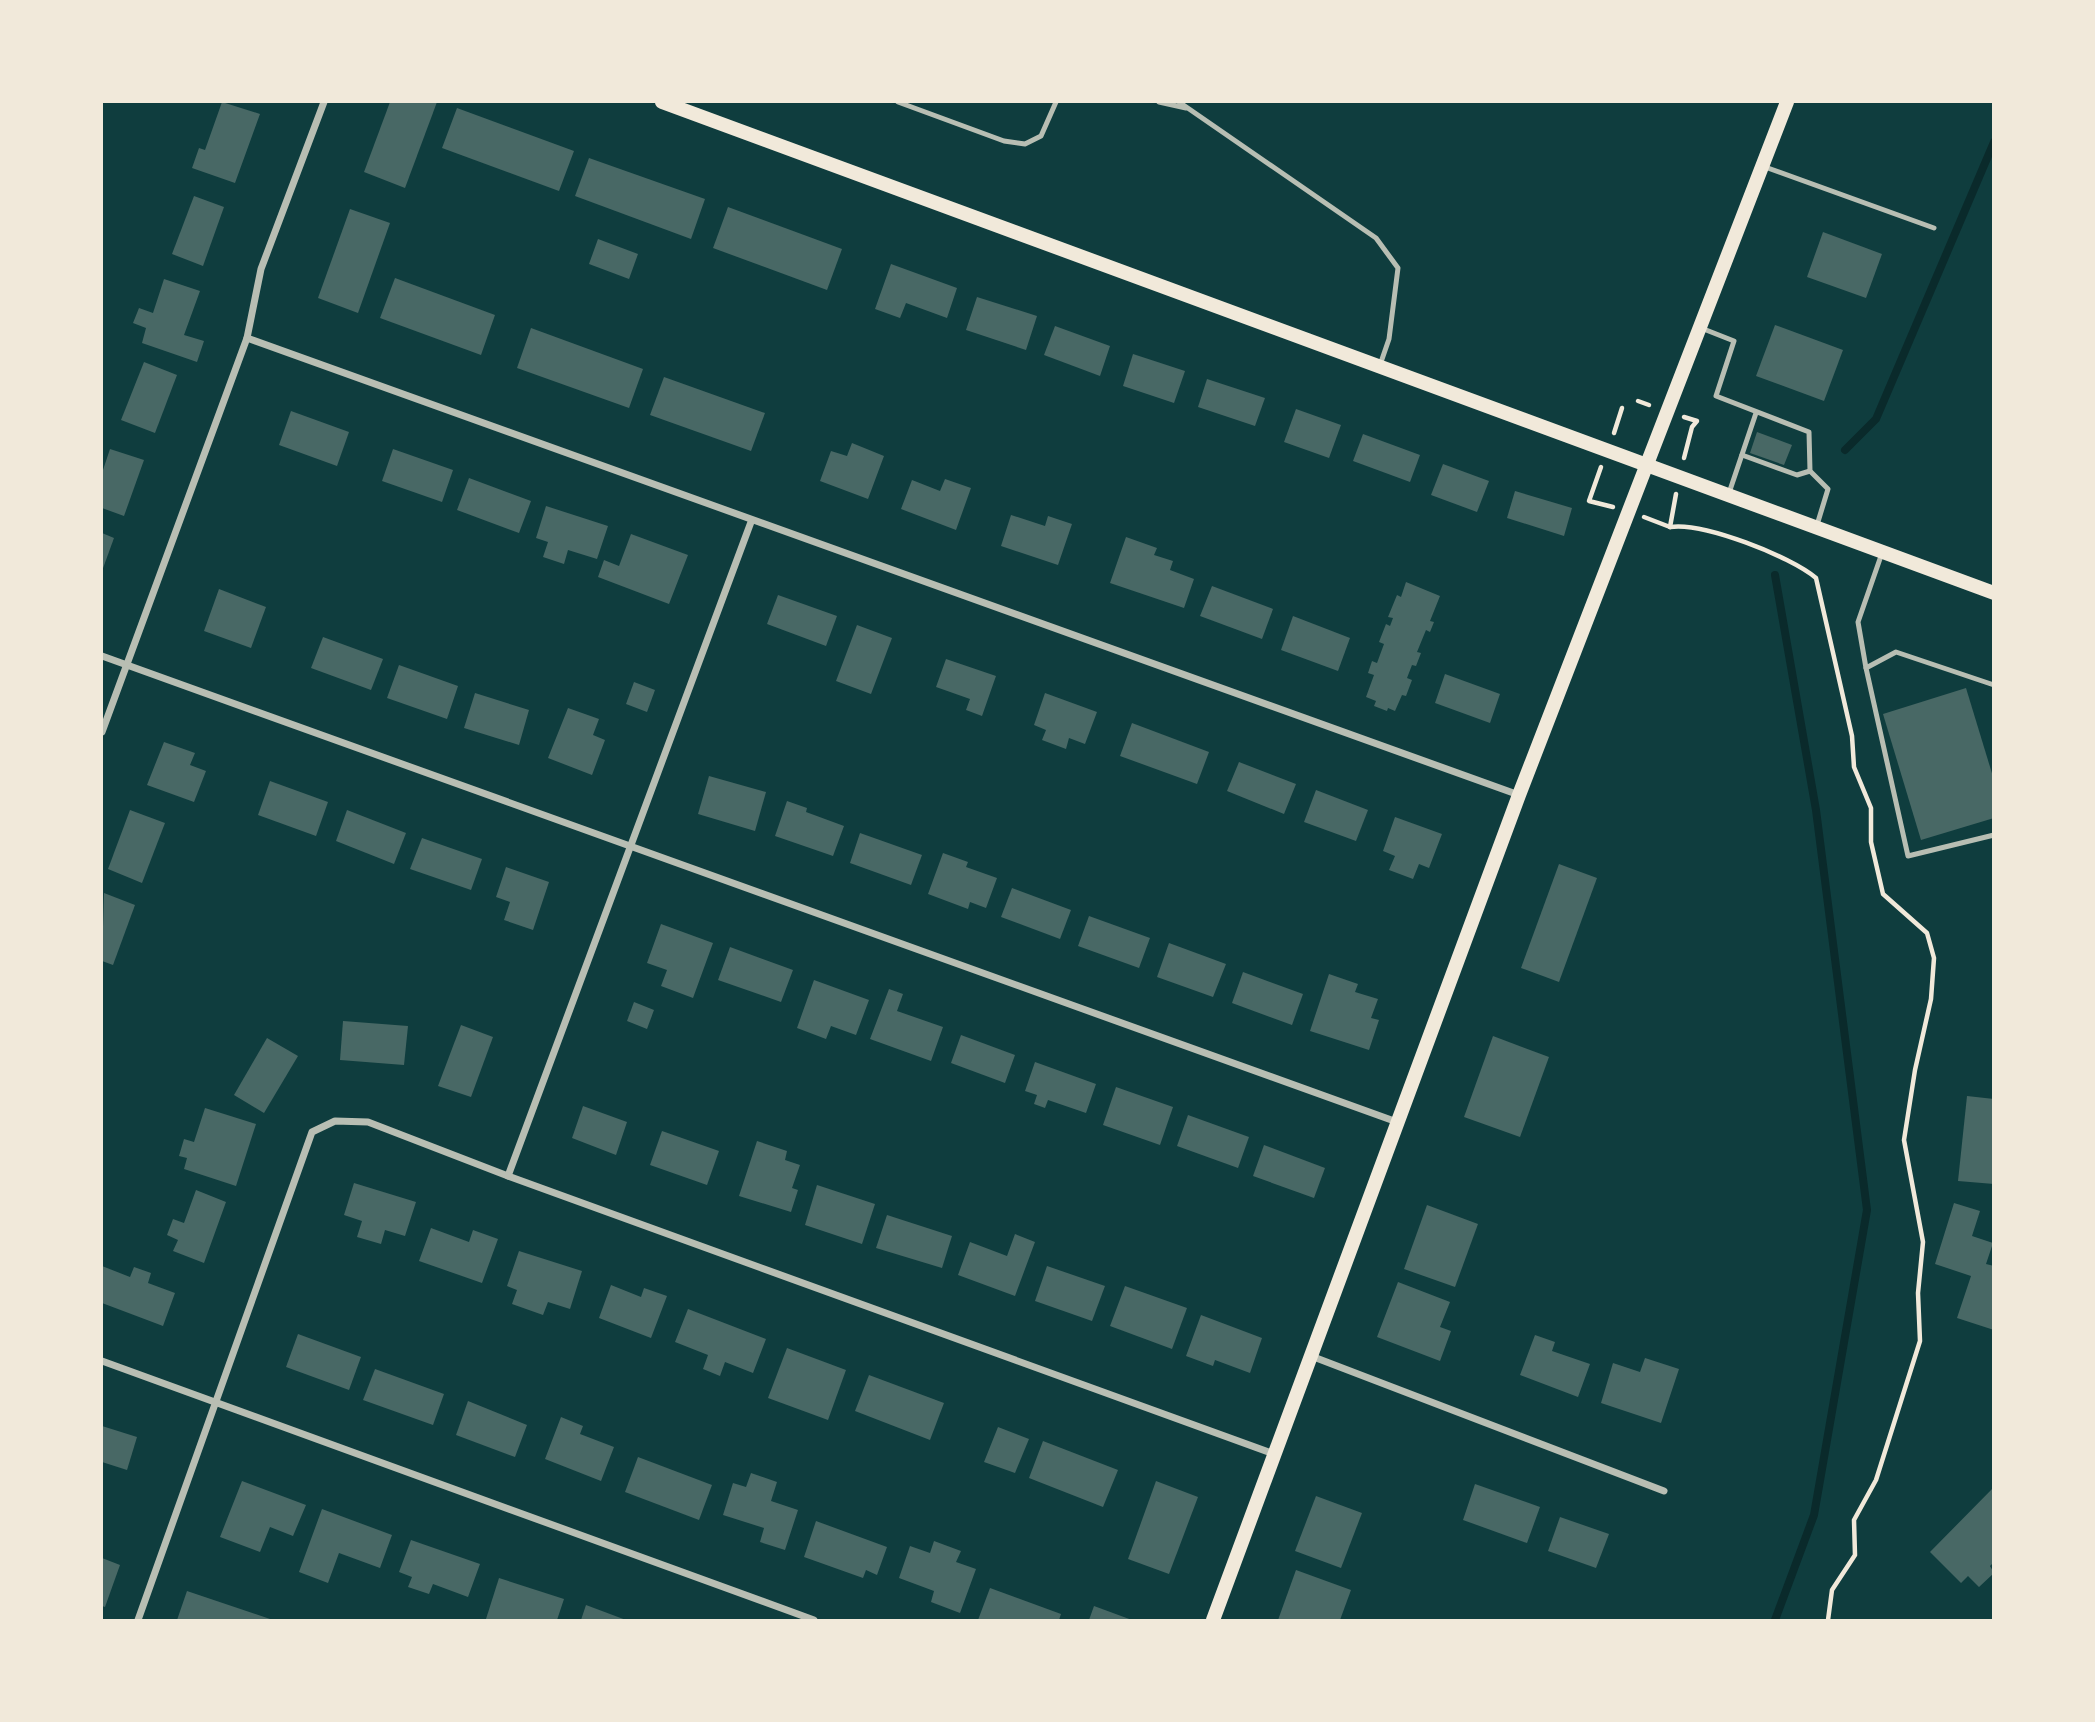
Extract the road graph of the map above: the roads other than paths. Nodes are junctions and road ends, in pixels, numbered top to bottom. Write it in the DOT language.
graph roads {
  1 [pos="324,102"];
  2 [pos="665,102"];
  3 [pos="898,102"];
  4 [pos="1056,102"];
  5 [pos="1159,102"];
  6 [pos="1179,102"];
  7 [pos="1787,102"];
  8 [pos="1189,109"];
  9 [pos="1762,166"];
  10 [pos="1934,228"];
  11 [pos="1699,327"];
  12 [pos="247,338"];
  13 [pos="1380,365"];
  14 [pos="1756,413"];
  15 [pos="1742,455"];
  16 [pos="1646,462"];
  17 [pos="1810,471"];
  18 [pos="1729,493"];
  19 [pos="751,522"];
  20 [pos="1816,525"];
  21 [pos="1883,550"];
  22 [pos="1993,593"];
  23 [pos="102,656"];
  24 [pos="126,665"];
  25 [pos="1866,668"];
  26 [pos="1993,685"];
  27 [pos="102,732"];
  28 [pos="1519,795"];
  29 [pos="1993,835"];
  30 [pos="630,848"];
  31 [pos="1398,1122"];
  32 [pos="508,1176"];
  33 [pos="1311,1356"];
  34 [pos="102,1361"];
  35 [pos="216,1402"];
  36 [pos="1275,1454"];
  37 [pos="1664,1491"];
  38 [pos="138,1620"];
  39 [pos="814,1620"];
  40 [pos="1213,1620"];
  1 -- 12 [label="street"];
  2 -- 13 [label="main road"];
  3 -- 4 [label="lane"];
  5 -- 8 [label="lane"];
  6 -- 8 [label="lane"];
  7 -- 9 [label="main road"];
  8 -- 13 [label="lane"];
  9 -- 10 [label="lane"];
  9 -- 11 [label="main road"];
  11 -- 14 [label="lane"];
  11 -- 16 [label="main road"];
  12 -- 19 [label="street"];
  12 -- 24 [label="street"];
  13 -- 16 [label="main road"];
  14 -- 15 [label="lane"];
  14 -- 17 [label="lane"];
  15 -- 17 [label="lane"];
  15 -- 18 [label="lane"];
  16 -- 18 [label="main road"];
  16 -- 28 [label="main road"];
  17 -- 20 [label="lane"];
  18 -- 20 [label="main road"];
  19 -- 28 [label="street"];
  19 -- 30 [label="street"];
  20 -- 21 [label="main road"];
  21 -- 22 [label="main road"];
  21 -- 25 [label="lane"];
  23 -- 24 [label="street"];
  24 -- 27 [label="street"];
  24 -- 30 [label="street"];
  25 -- 26 [label="lane"];
  25 -- 29 [label="lane"];
  28 -- 31 [label="main road"];
  30 -- 31 [label="street"];
  30 -- 32 [label="street"];
  31 -- 33 [label="main road"];
  32 -- 35 [label="street"];
  32 -- 36 [label="street"];
  33 -- 36 [label="main road"];
  33 -- 37 [label="street"];
  34 -- 35 [label="street"];
  35 -- 38 [label="street"];
  35 -- 39 [label="street"];
  36 -- 40 [label="main road"];
}
